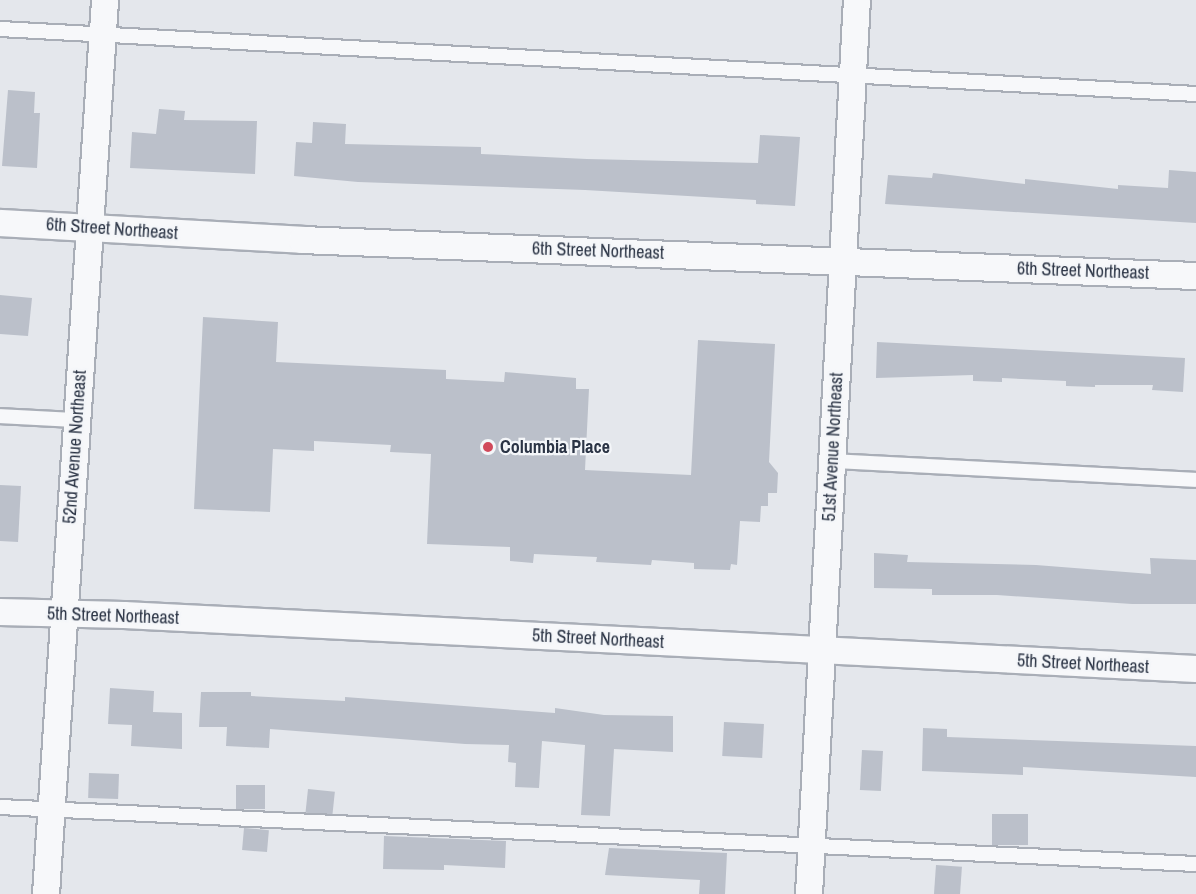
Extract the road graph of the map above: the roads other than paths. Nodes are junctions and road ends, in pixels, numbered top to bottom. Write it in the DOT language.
graph roads {
  1 [pos="105,0"];
  2 [pos="857,0"];
  3 [pos="0,29"];
  4 [pos="102,34"];
  5 [pos="853,75"];
  6 [pos="1196,94"];
  7 [pos="0,223"];
  8 [pos="90,227"];
  9 [pos="844,261"];
  10 [pos="1196,276"];
  11 [pos="0,416"];
  12 [pos="77,420"];
  13 [pos="833,461"];
  14 [pos="1196,480"];
  15 [pos="0,612"];
  16 [pos="64,615"];
  17 [pos="822,650"];
  18 [pos="1196,669"];
  19 [pos="0,807"];
  20 [pos="51,810"];
  21 [pos="812,846"];
  22 [pos="1196,864"];
  23 [pos="46,894"];
  24 [pos="809,894"];
  1 -- 4 [label="street, 52nd Avenue Northeast"];
  2 -- 5 [label="street, 51st Avenue Northeast"];
  3 -- 4 [label="lane"];
  4 -- 5 [label="lane"];
  4 -- 8 [label="street, 52nd Avenue Northeast"];
  5 -- 6 [label="lane"];
  5 -- 9 [label="street, 51st Avenue Northeast"];
  7 -- 8 [label="street, 6th Street Northeast"];
  8 -- 9 [label="street, 6th Street Northeast"];
  8 -- 12 [label="street, 52nd Avenue Northeast"];
  9 -- 10 [label="street, 6th Street Northeast"];
  9 -- 13 [label="street, 51st Avenue Northeast"];
  11 -- 12 [label="lane"];
  12 -- 16 [label="street, 52nd Avenue Northeast"];
  13 -- 14 [label="lane"];
  13 -- 17 [label="street, 51st Avenue Northeast"];
  15 -- 16 [label="street, 5th Street Northeast"];
  16 -- 17 [label="street, 5th Street Northeast"];
  16 -- 20 [label="street, 52nd Avenue Northeast"];
  17 -- 18 [label="street, 5th Street Northeast"];
  17 -- 21 [label="street, 51st Avenue Northeast"];
  19 -- 20 [label="lane"];
  20 -- 21 [label="lane"];
  20 -- 23 [label="street, 52nd Avenue Northeast"];
  21 -- 22 [label="lane"];
  21 -- 24 [label="street, 51st Avenue Northeast"];
}
